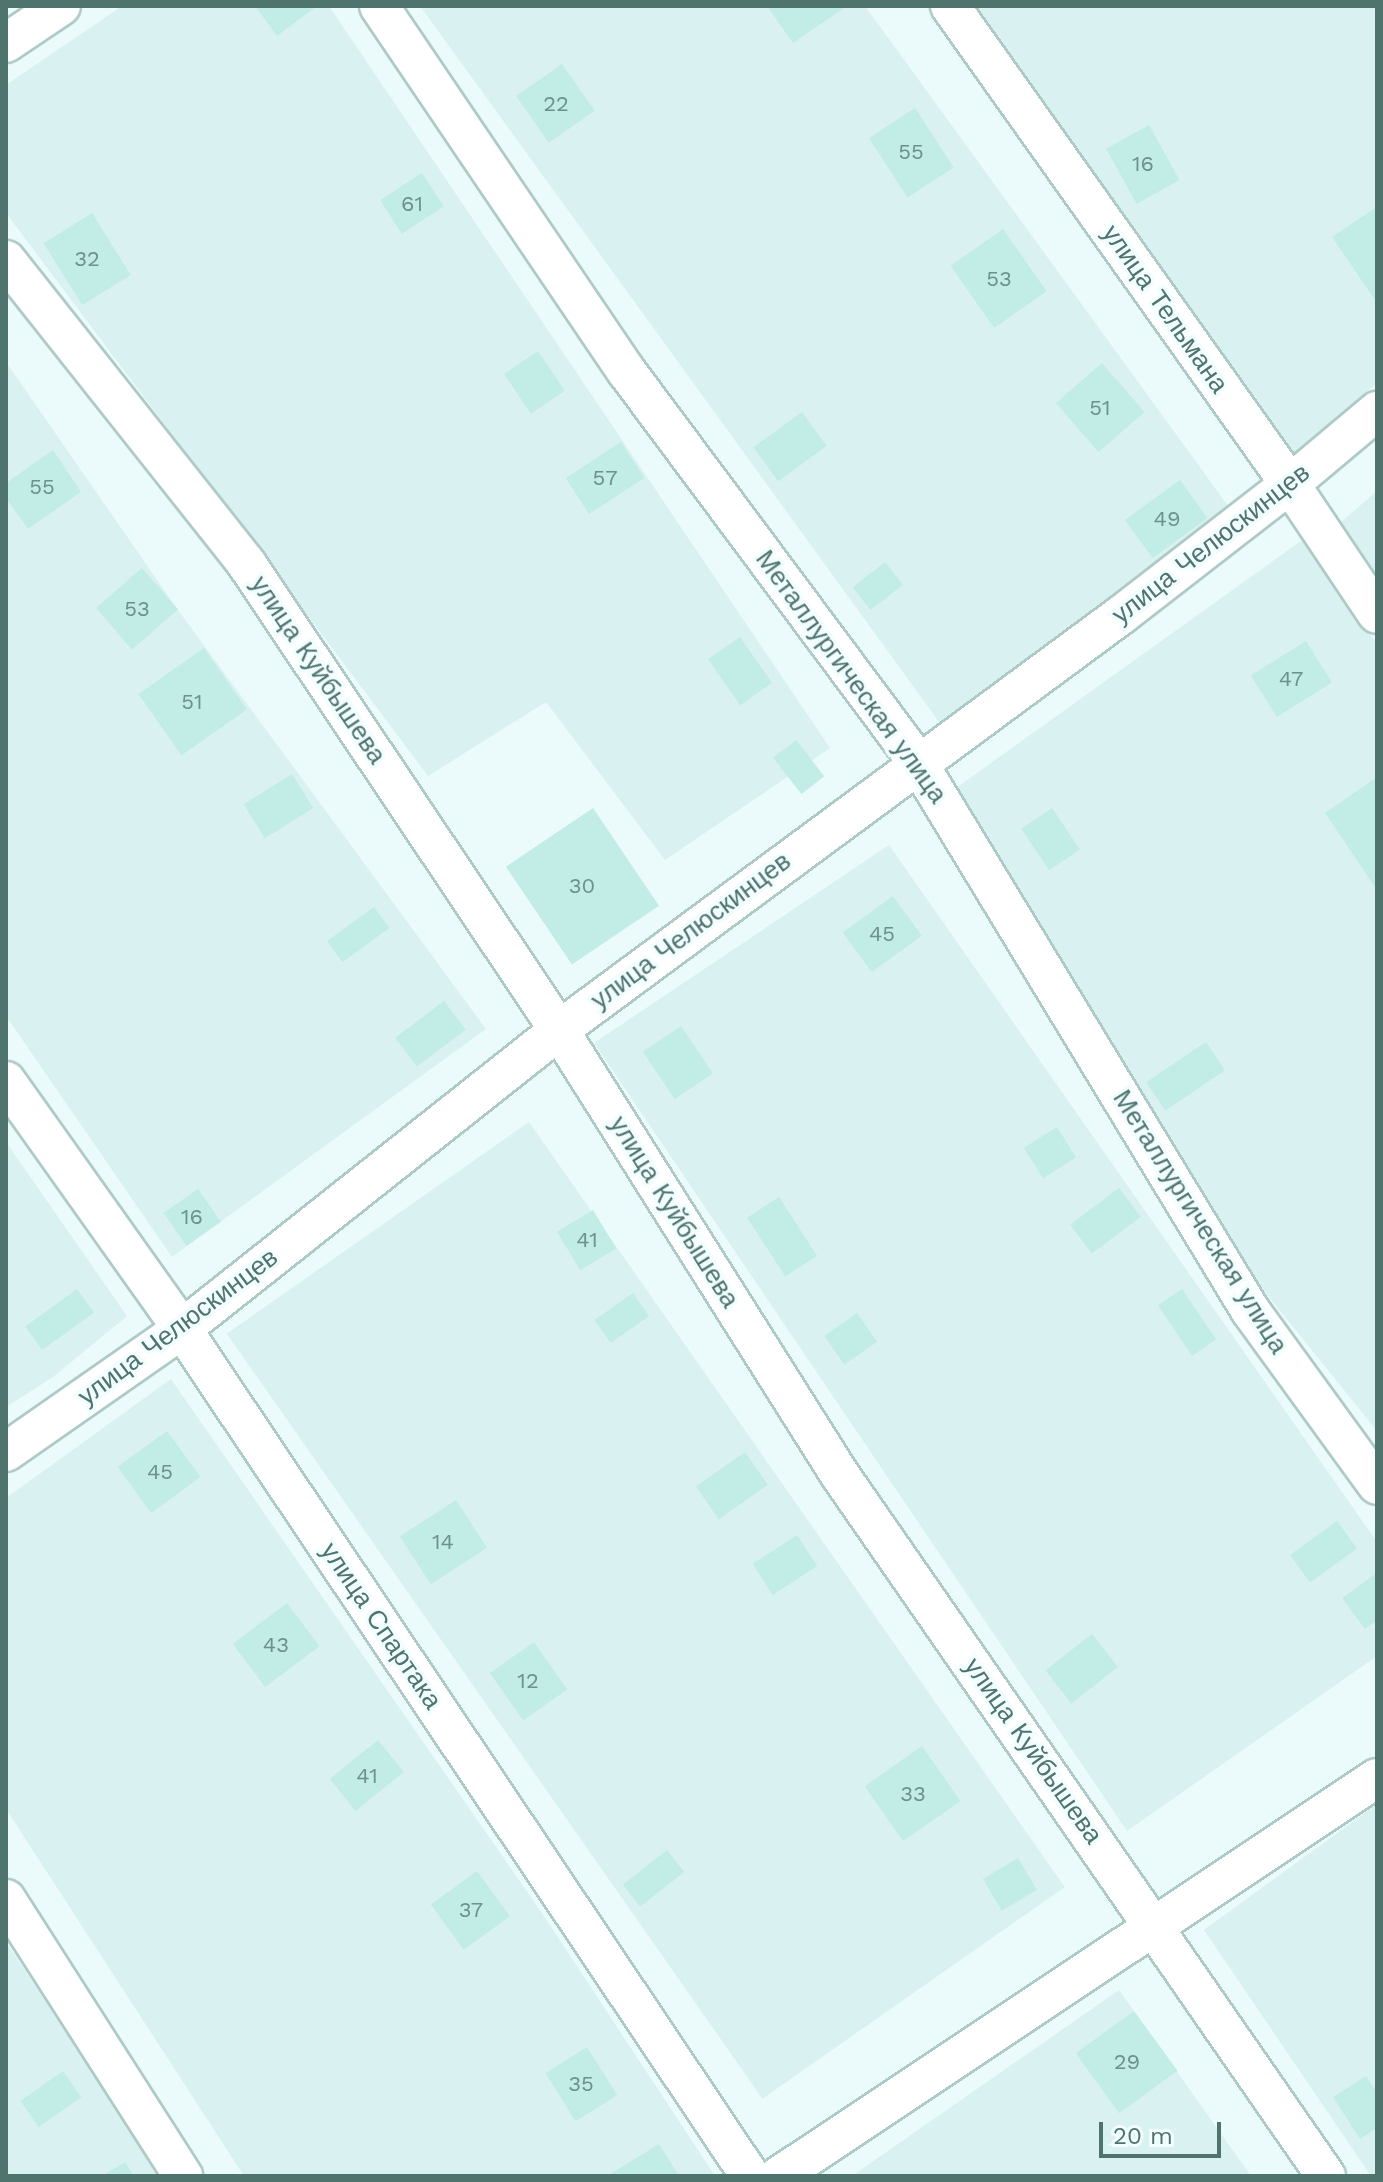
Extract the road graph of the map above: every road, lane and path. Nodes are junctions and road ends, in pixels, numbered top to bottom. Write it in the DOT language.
graph roads {
  1 [pos="61,6"];
  2 [pos="379,6"];
  3 [pos="950,6"];
  4 [pos="6,43"];
  5 [pos="6,260"];
  6 [pos="1377,411"];
  7 [pos="1290,484"];
  8 [pos="1377,614"];
  9 [pos="918,763"];
  10 [pos="559,1030"];
  11 [pos="6,1081"];
  12 [pos="182,1329"];
  13 [pos="6,1452"];
  14 [pos="1377,1485"];
  15 [pos="1377,1778"];
  16 [pos="6,1899"];
  17 [pos="1154,1925"];
  18 [pos="183,2176"];
  19 [pos="750,2176"];
  20 [pos="779,2176"];
  21 [pos="1326,2176"];
  1 -- 4 [label="street"];
  2 -- 9 [label="street, Металлургическая улица"];
  3 -- 7 [label="street, улица Тельмана"];
  5 -- 10 [label="street, улица Куйбышева"];
  6 -- 7 [label="street, улица Челюскинцев"];
  7 -- 8 [label="street, улица Тельмана"];
  7 -- 9 [label="street, улица Челюскинцев"];
  9 -- 10 [label="street, улица Челюскинцев"];
  9 -- 14 [label="street, Металлургическая улица"];
  10 -- 12 [label="street, улица Челюскинцев"];
  10 -- 17 [label="street, улица Куйбышева"];
  11 -- 12 [label="street, улица Спартака"];
  12 -- 13 [label="street, улица Челюскинцев"];
  12 -- 19 [label="street, улица Спартака"];
  15 -- 17 [label="street"];
  16 -- 18 [label="street"];
  17 -- 20 [label="street"];
  17 -- 21 [label="street, улица Куйбышева"];
}
